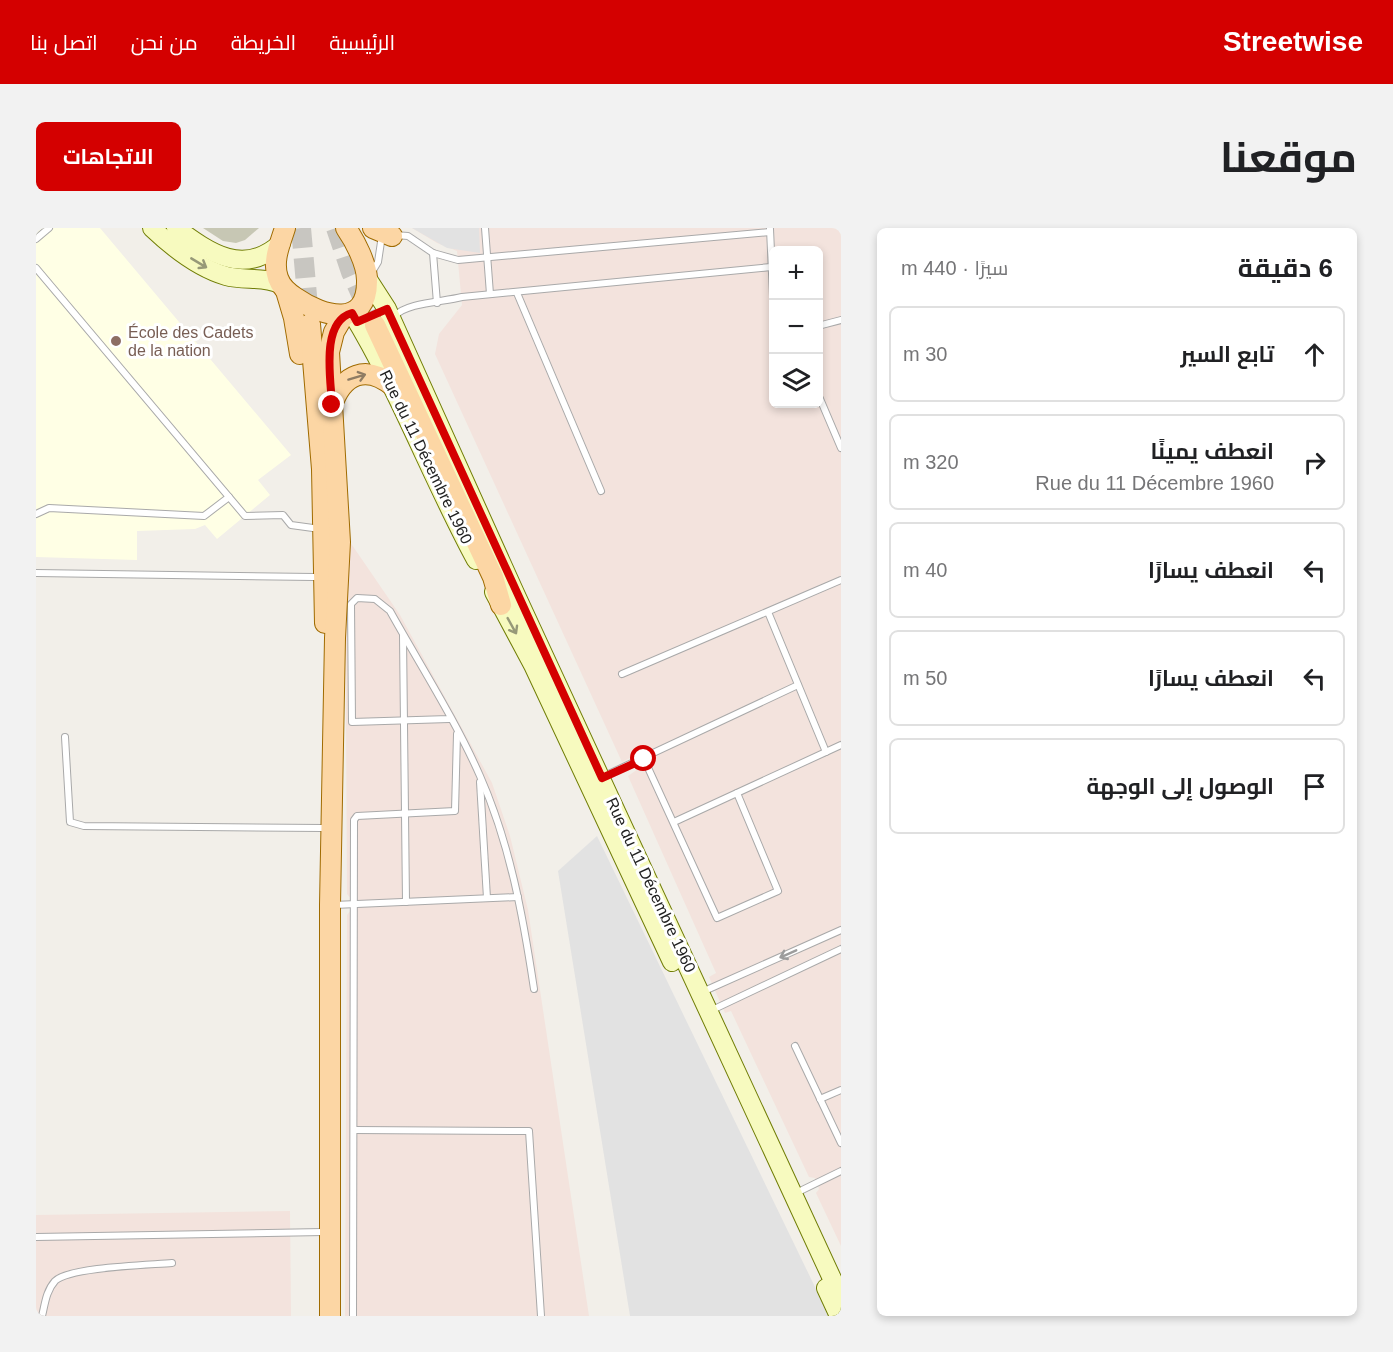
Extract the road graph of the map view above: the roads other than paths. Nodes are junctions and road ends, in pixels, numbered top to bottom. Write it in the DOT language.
graph roads {
  1 [pos="49,228"];
  2 [pos="152,228"];
  3 [pos="176,228"];
  4 [pos="373,228"];
  5 [pos="485,228"];
  6 [pos="348,229"];
  7 [pos="770,230"];
  8 [pos="283,235"];
  9 [pos="392,236"];
  10 [pos="36,239"];
  11 [pos="770,246"];
  12 [pos="433,253"];
  13 [pos="487,259"];
  14 [pos="769,267"];
  15 [pos="36,268"];
  16 [pos="367,278"];
  17 [pos="283,287"];
  18 [pos="517,293"];
  19 [pos="490,294"];
  20 [pos="437,303"];
  21 [pos="370,318"];
  22 [pos="841,320"];
  23 [pos="313,323"];
  24 [pos="823,325"];
  25 [pos="393,386"];
  26 [pos="823,404"];
  27 [pos="332,405"];
  28 [pos="841,448"];
  29 [pos="601,491"];
  30 [pos="229,496"];
  31 [pos="36,514"];
  32 [pos="313,528"];
  33 [pos="36,573"];
  34 [pos="314,577"];
  35 [pos="841,580"];
  36 [pos="508,599"];
  37 [pos="768,612"];
  38 [pos="403,635"];
  39 [pos="329,644"];
  40 [pos="622,674"];
  41 [pos="798,685"];
  42 [pos="449,719"];
  43 [pos="404,720"];
  44 [pos="457,734"];
  45 [pos="65,737"];
  46 [pos="841,746"];
  47 [pos="826,752"];
  48 [pos="644,759"];
  49 [pos="480,775"];
  50 [pos="602,778"];
  51 [pos="737,793"];
  52 [pos="405,813"];
  53 [pos="674,822"];
  54 [pos="323,828"];
  55 [pos="518,897"];
  56 [pos="488,898"];
  57 [pos="406,902"];
  58 [pos="354,904"];
  59 [pos="330,905"];
  60 [pos="841,930"];
  61 [pos="841,949"];
  62 [pos="534,989"];
  63 [pos="700,993"];
  64 [pos="709,1012"];
  65 [pos="795,1046"];
  66 [pos="841,1090"];
  67 [pos="820,1099"];
  68 [pos="354,1130"];
  69 [pos="841,1143"];
  70 [pos="841,1171"];
  71 [pos="793,1194"];
  72 [pos="322,1232"];
  73 [pos="36,1237"];
  74 [pos="172,1263"];
  75 [pos="841,1298"];
  76 [pos="42,1316"];
  77 [pos="322,1316"];
  78 [pos="330,1316"];
  79 [pos="353,1316"];
  80 [pos="541,1316"];
  81 [pos="839,1316"];
  1 -- 10 [label="lane"];
  2 -- 17 [label="main road, one-way"];
  3 -- 8 [label="main road"];
  4 -- 9 [label="main road"];
  5 -- 13 [label="lane"];
  6 -- 16 [label="main road"];
  7 -- 11 [label="lane"];
  7 -- 13 [label="lane"];
  8 -- 17 [label="main road"];
  9 -- 12 [label="lane"];
  9 -- 16 [label="lane"];
  12 -- 13 [label="lane"];
  12 -- 20 [label="lane"];
  13 -- 19 [label="lane"];
  14 -- 18 [label="lane"];
  15 -- 30 [label="lane"];
  16 -- 21 [label="main road, Rue du 11 Décembre 1960"];
  16 -- 21 [label="main road"];
  17 -- 21 [label="main road"];
  17 -- 32 [label="main road"];
  18 -- 19 [label="lane"];
  18 -- 29 [label="lane"];
  19 -- 20 [label="lane"];
  20 -- 21 [label="lane"];
  21 -- 25 [label="main road, Rue du 11 Décembre 1960"];
  21 -- 27 [label="main road"];
  21 -- 36 [label="main road"];
  22 -- 24 [label="lane"];
  23 -- 39 [label="main road"];
  27 -- 25 [label="main road, one-way"];
  25 -- 36 [label="main road, Rue du 11 Décembre 1960"];
  26 -- 28 [label="lane"];
  27 -- 39 [label="main road"];
  30 -- 31 [label="lane"];
  30 -- 32 [label="lane"];
  32 -- 34 [label="main road"];
  33 -- 34 [label="lane"];
  34 -- 39 [label="main road"];
  35 -- 37 [label="lane"];
  36 -- 50 [label="main road, Rue du 11 Décembre 1960"];
  36 -- 81 [label="main road, Rue du 11 Décembre 1960, one-way"];
  37 -- 40 [label="lane"];
  37 -- 41 [label="lane"];
  38 -- 42 [label="lane"];
  38 -- 43 [label="lane"];
  38 -- 43 [label="lane"];
  39 -- 54 [label="main road"];
  39 -- 59 [label="main road"];
  41 -- 47 [label="lane"];
  41 -- 48 [label="lane"];
  42 -- 43 [label="lane"];
  42 -- 44 [label="lane"];
  43 -- 52 [label="lane"];
  44 -- 49 [label="lane"];
  44 -- 52 [label="lane"];
  45 -- 54 [label="lane"];
  46 -- 47 [label="lane"];
  47 -- 51 [label="lane"];
  48 -- 50 [label="lane"];
  48 -- 53 [label="lane"];
  49 -- 55 [label="lane"];
  49 -- 56 [label="lane"];
  50 -- 63 [label="main road, Rue du 11 Décembre 1960"];
  51 -- 53 [label="lane"];
  51 -- 53 [label="lane"];
  52 -- 57 [label="lane"];
  52 -- 58 [label="lane"];
  54 -- 72 [label="main road"];
  55 -- 56 [label="lane"];
  55 -- 62 [label="lane"];
  56 -- 57 [label="lane"];
  57 -- 58 [label="lane"];
  58 -- 59 [label="lane"];
  58 -- 68 [label="lane"];
  59 -- 78 [label="main road"];
  60 -- 63 [label="lane, one-way"];
  61 -- 64 [label="lane"];
  63 -- 64 [label="main road, Rue du 11 Décembre 1960"];
  64 -- 71 [label="main road, Rue du 11 Décembre 1960"];
  65 -- 67 [label="lane"];
  66 -- 67 [label="lane"];
  67 -- 69 [label="lane"];
  68 -- 79 [label="lane"];
  68 -- 80 [label="lane"];
  70 -- 71 [label="lane"];
  71 -- 75 [label="main road, Rue du 11 Décembre 1960"];
  72 -- 73 [label="lane"];
  72 -- 77 [label="main road"];
  74 -- 76 [label="lane"];
}
